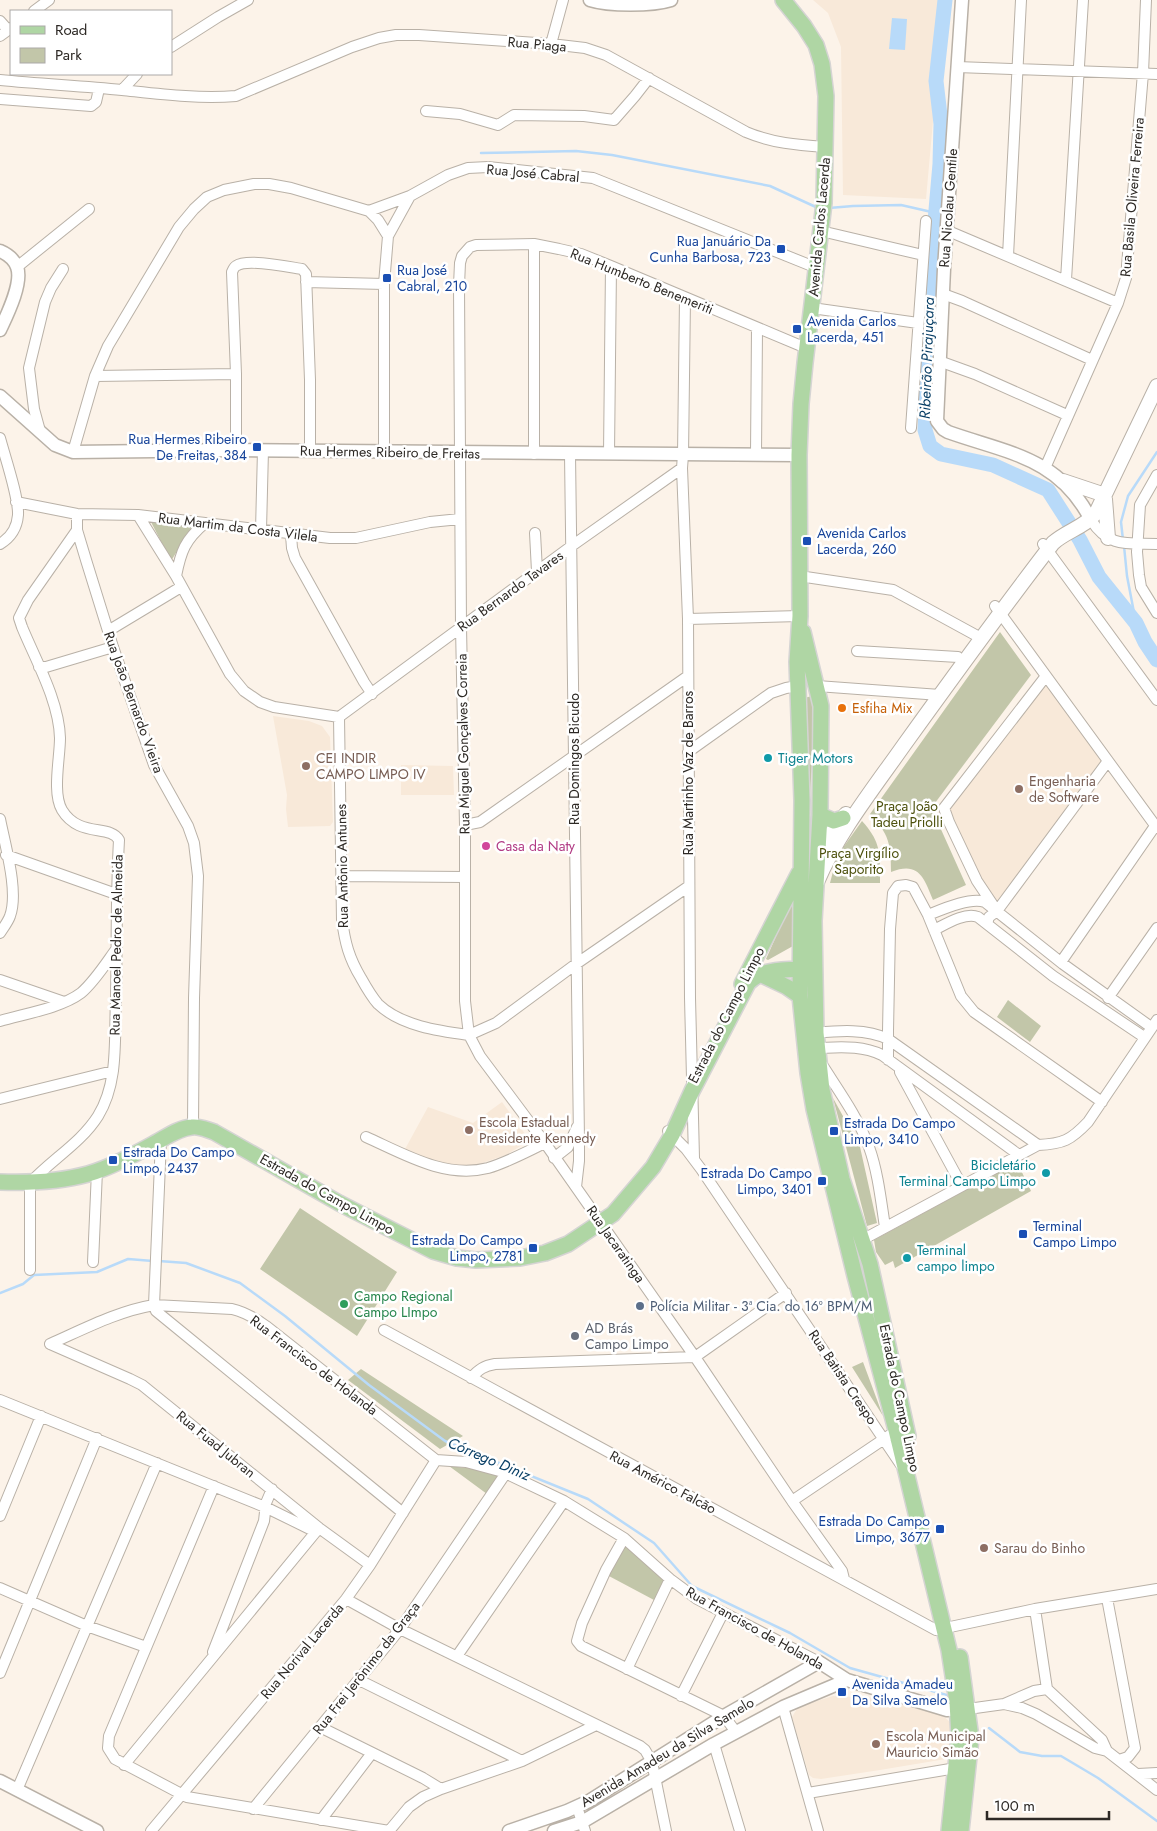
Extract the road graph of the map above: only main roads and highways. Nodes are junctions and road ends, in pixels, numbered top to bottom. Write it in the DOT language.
graph roads {
  1 [pos="782,0"];
  2 [pos="1157,386"];
  3 [pos="1063,481"];
  4 [pos="1105,498"];
  5 [pos="1110,537"];
  6 [pos="800,616"];
  7 [pos="978,636"];
  8 [pos="816,682"];
  9 [pos="798,684"];
  10 [pos="935,695"];
  11 [pos="820,815"];
  12 [pos="843,818"];
  13 [pos="818,851"];
  14 [pos="802,869"];
  15 [pos="815,888"];
  16 [pos="800,901"];
  17 [pos="783,904"];
  18 [pos="814,921"];
  19 [pos="807,969"];
  20 [pos="760,974"];
  21 [pos="800,996"];
  22 [pos="812,1044"];
  23 [pos="692,1086"];
  24 [pos="0,1182"];
  25 [pos="854,1240"];
  26 [pos="950,1627"];
  27 [pos="963,1710"];
  28 [pos="949,1831"];
  29 [pos="961,1831"];
  1 -- 6 [label="main road, Avenida Carlos Lacerda"];
  2 -- 4 [label="main road"];
  3 -- 4 [label="main road"];
  4 -- 5 [label="main road"];
  4 -- 7 [label="main road"];
  6 -- 8 [label="main road, Avenida Carlos Lacerda"];
  6 -- 9 [label="main road, Avenida Carlos Lacerda"];
  7 -- 10 [label="main road"];
  7 -- 10 [label="main road"];
  8 -- 9 [label="main road"];
  8 -- 11 [label="main road, Avenida Carlos Lacerda"];
  9 -- 14 [label="main road, Avenida Carlos Lacerda"];
  10 -- 12 [label="main road"];
  10 -- 15 [label="main road"];
  11 -- 12 [label="main road"];
  11 -- 13 [label="main road, Avenida Carlos Lacerda"];
  12 -- 13 [label="main road"];
  13 -- 14 [label="main road, Estrada do Campo Limpo"];
  13 -- 15 [label="main road, Avenida Carlos Lacerda"];
  14 -- 16 [label="main road, Avenida Carlos Lacerda"];
  14 -- 17 [label="main road, Estrada do Campo Limpo"];
  15 -- 18 [label="main road, Estrada do Campo Limpo"];
  16 -- 17 [label="main road"];
  16 -- 18 [label="main road"];
  16 -- 19 [label="main road, Estrada do Campo Limpo"];
  17 -- 23 [label="main road, Estrada do Campo Limpo"];
  18 -- 19 [label="main road, Estrada do Campo Limpo"];
  19 -- 20 [label="main road, Estrada do Campo Limpo"];
  19 -- 21 [label="main road, Estrada do Campo Limpo"];
  19 -- 22 [label="main road, Estrada do Campo Limpo"];
  20 -- 21 [label="main road"];
  20 -- 23 [label="main road, Estrada do Campo Limpo"];
  21 -- 22 [label="main road, Estrada do Campo Limpo"];
  22 -- 25 [label="main road, Estrada do Campo Limpo"];
  22 -- 25 [label="main road, Estrada do Campo Limpo"];
  23 -- 24 [label="main road, Estrada do Campo Limpo"];
  25 -- 26 [label="main road, Estrada do Campo Limpo"];
  25 -- 26 [label="main road, Estrada do Campo Limpo"];
  26 -- 27 [label="main road, Estrada do Campo Limpo"];
  27 -- 28 [label="main road, Estrada do Campo Limpo"];
  27 -- 29 [label="main road, Estrada do Campo Limpo"];
}
